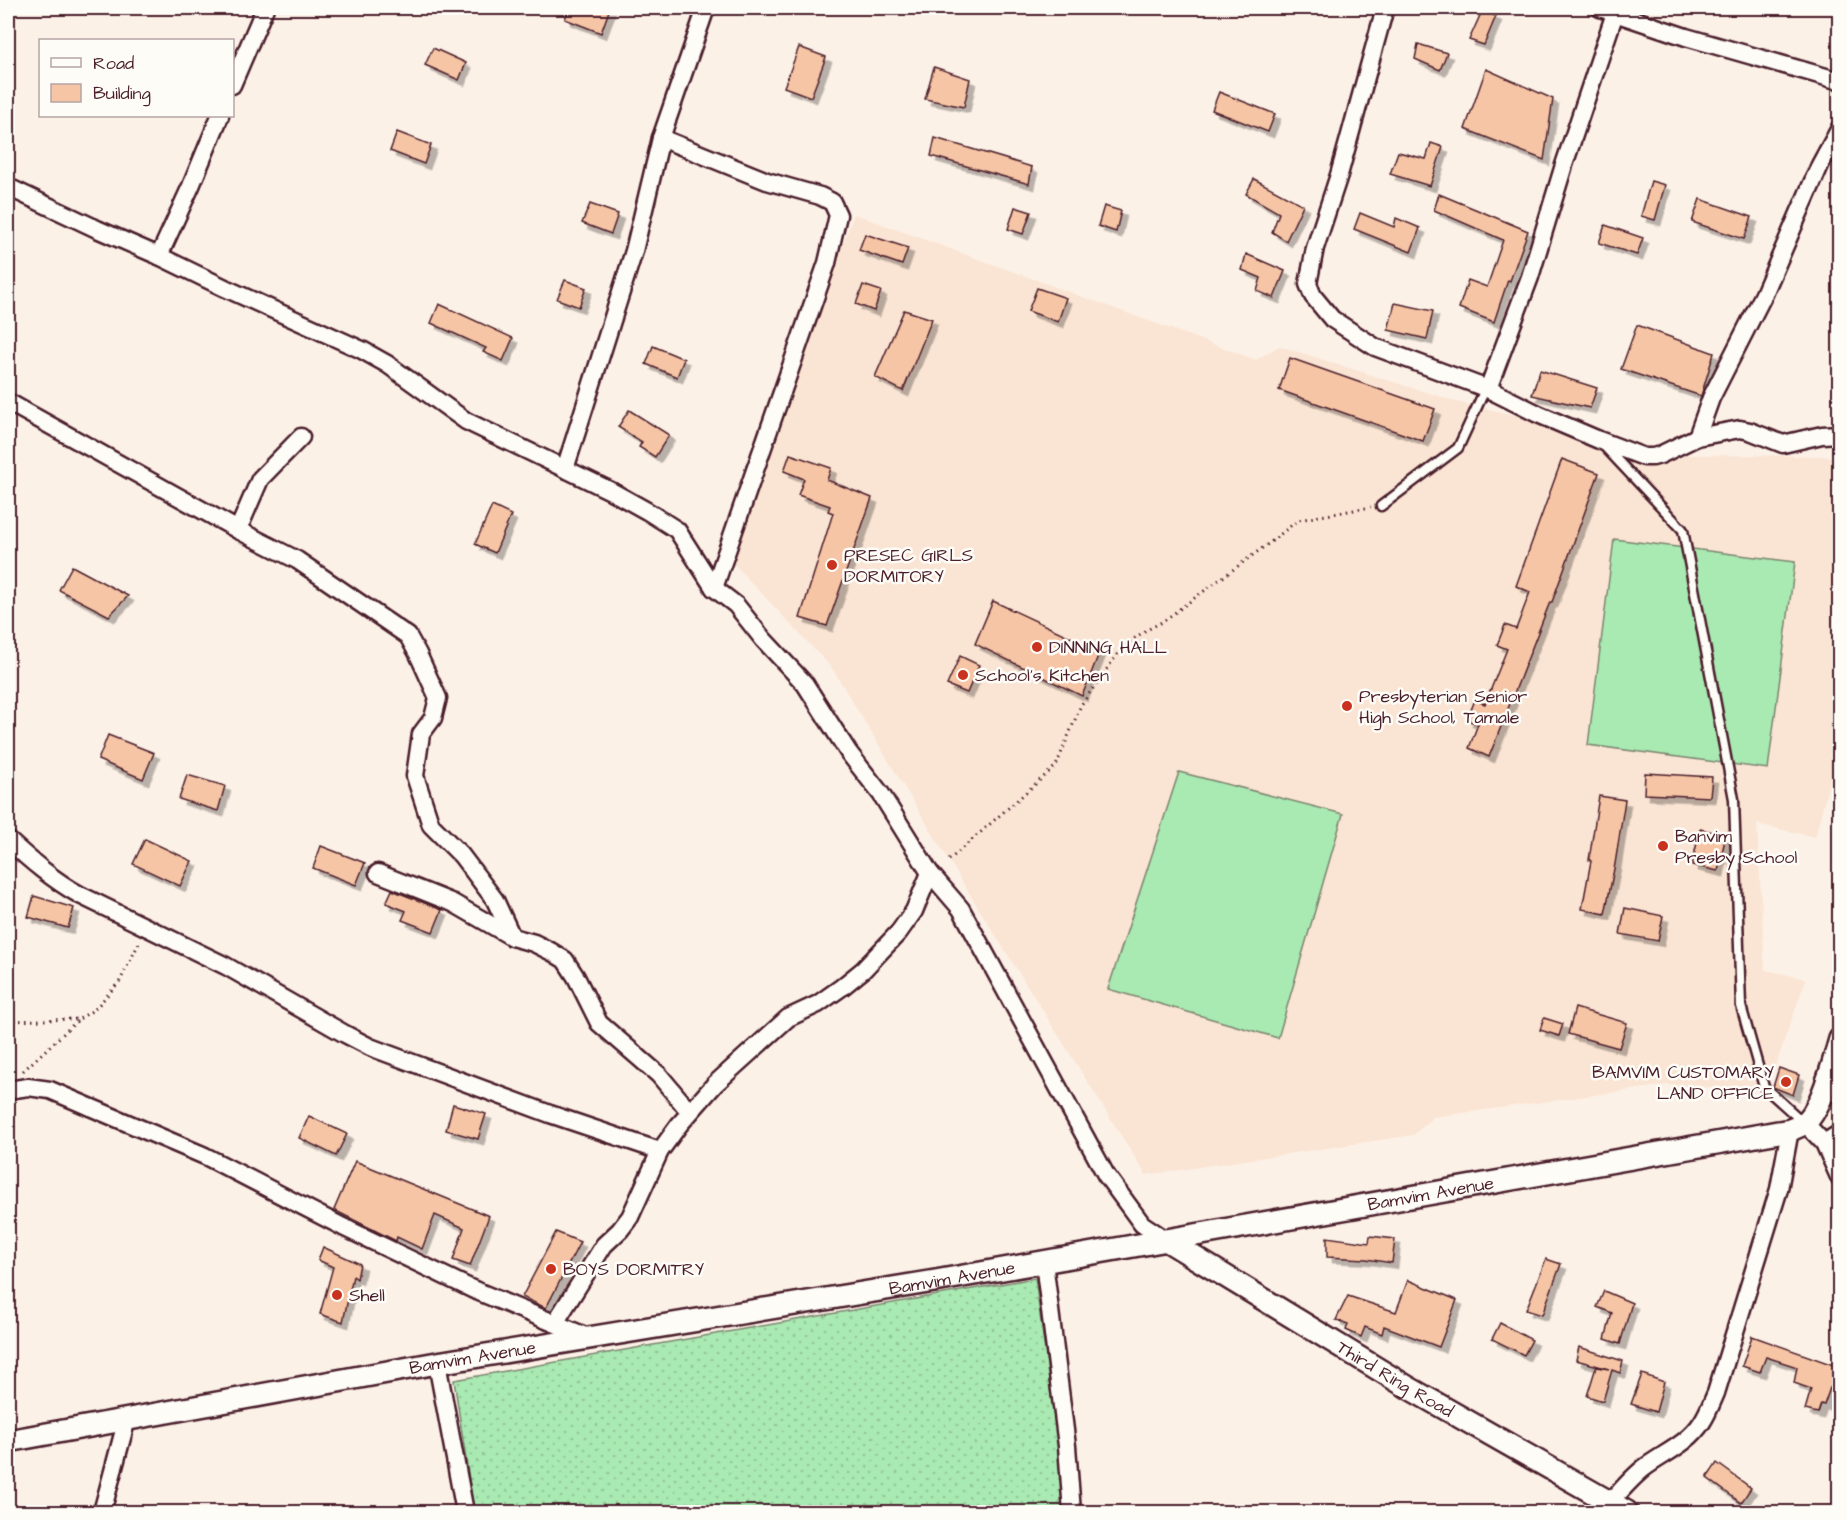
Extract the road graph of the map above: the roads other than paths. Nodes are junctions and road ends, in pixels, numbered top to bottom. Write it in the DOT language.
graph roads {
  1 [pos="265,8"];
  2 [pos="706,8"];
  3 [pos="1385,8"];
  4 [pos="1608,10"];
  5 [pos="234,80"];
  6 [pos="1839,81"];
  7 [pos="220,117"];
  8 [pos="1839,128"];
  9 [pos="662,138"];
  10 [pos="8,187"];
  11 [pos="159,256"];
  12 [pos="1488,388"];
  13 [pos="8,402"];
  14 [pos="1839,434"];
  15 [pos="301,437"];
  16 [pos="1697,437"];
  17 [pos="1599,440"];
  18 [pos="566,469"];
  19 [pos="1381,506"];
  20 [pos="238,530"];
  21 [pos="714,588"];
  22 [pos="8,840"];
  23 [pos="378,873"];
  24 [pos="930,873"];
  25 [pos="512,937"];
  26 [pos="1839,1039"];
  27 [pos="11,1084"];
  28 [pos="690,1112"];
  29 [pos="1797,1126"];
  30 [pos="1839,1133"];
  31 [pos="1824,1143"];
  32 [pos="660,1151"];
  33 [pos="1839,1179"];
  34 [pos="1166,1240"];
  35 [pos="1044,1262"];
  36 [pos="555,1323"];
  37 [pos="590,1338"];
  38 [pos="437,1363"];
  39 [pos="127,1419"];
  40 [pos="8,1441"];
  41 [pos="1613,1509"];
  42 [pos="102,1512"];
  43 [pos="465,1512"];
  44 [pos="1072,1512"];
  1 -- 5 [label="street"];
  2 -- 9 [label="street"];
  3 -- 12 [label="street"];
  4 -- 6 [label="street"];
  4 -- 12 [label="street"];
  7 -- 11 [label="street"];
  8 -- 16 [label="street"];
  9 -- 18 [label="street"];
  9 -- 21 [label="street"];
  10 -- 11 [label="street"];
  11 -- 18 [label="street"];
  12 -- 17 [label="street"];
  12 -- 19 [label="lane"];
  13 -- 20 [label="street"];
  14 -- 16 [label="street"];
  15 -- 20 [label="street"];
  16 -- 17 [label="street"];
  17 -- 29 [label="lane"];
  18 -- 21 [label="street"];
  20 -- 25 [label="street"];
  21 -- 24 [label="street"];
  22 -- 32 [label="street"];
  23 -- 25 [label="street"];
  24 -- 28 [label="street"];
  24 -- 34 [label="street"];
  25 -- 28 [label="street"];
  26 -- 29 [label="street"];
  27 -- 36 [label="street"];
  28 -- 32 [label="street"];
  29 -- 31 [label="street"];
  29 -- 34 [label="street, Bamvim Avenue"];
  29 -- 41 [label="street"];
  30 -- 31 [label="street"];
  31 -- 33 [label="street"];
  32 -- 36 [label="street"];
  34 -- 35 [label="street, Bamvim Avenue"];
  34 -- 41 [label="street, Third Ring Road"];
  35 -- 37 [label="street, Bamvim Avenue"];
  35 -- 44 [label="street"];
  36 -- 37 [label="street"];
  37 -- 38 [label="street, Bamvim Avenue"];
  38 -- 39 [label="street, Bamvim Avenue"];
  38 -- 43 [label="street"];
  39 -- 40 [label="street, Bamvim Avenue"];
  39 -- 42 [label="street"];
}
